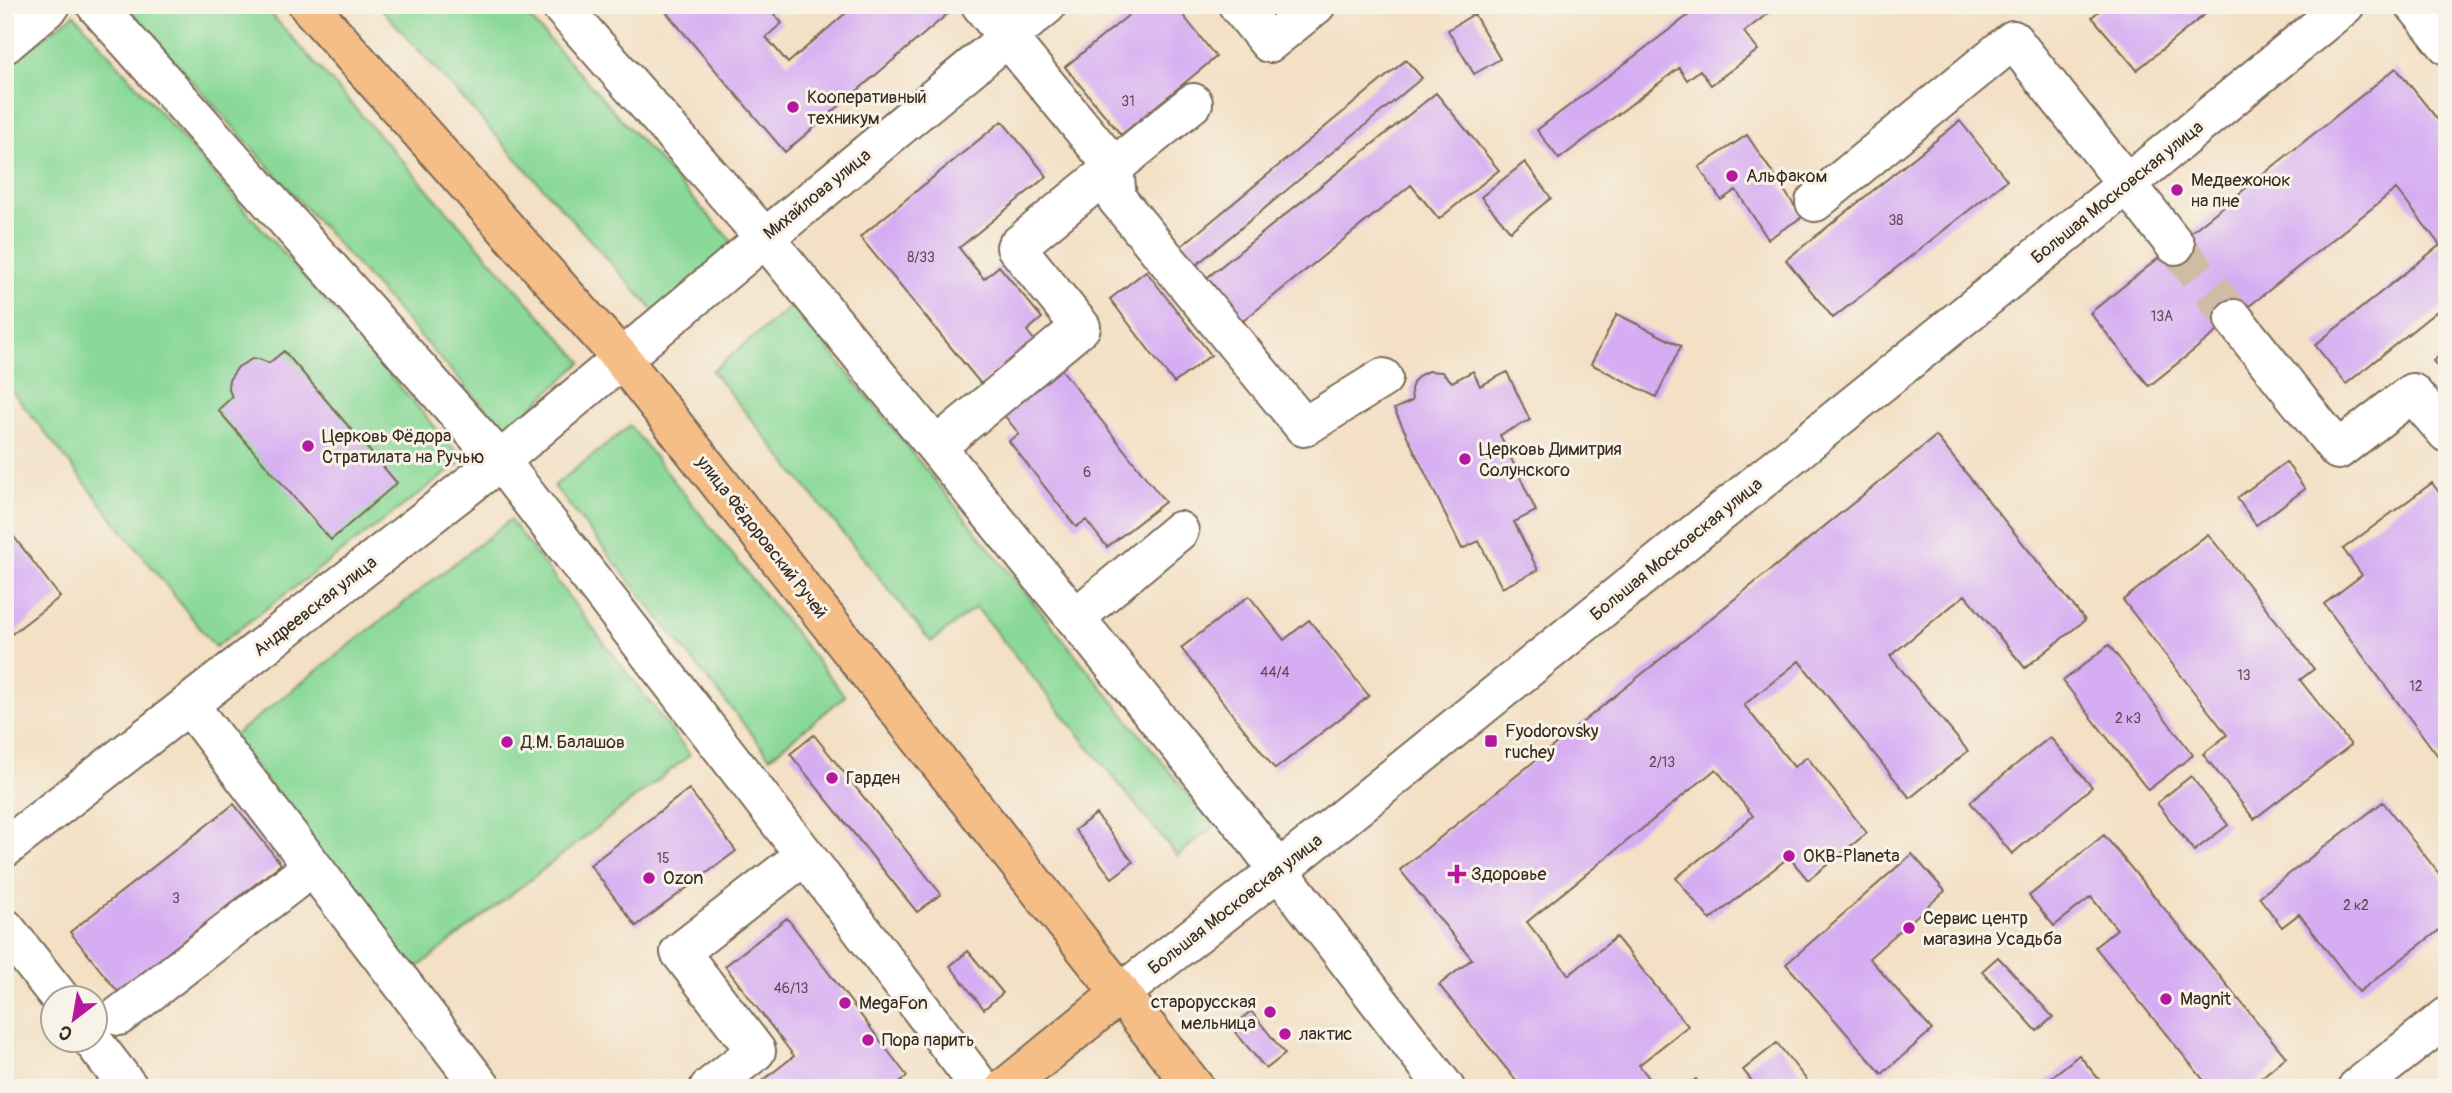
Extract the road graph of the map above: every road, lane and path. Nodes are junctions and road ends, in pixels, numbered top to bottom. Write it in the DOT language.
graph roads {
  1 [pos="51,5"];
  2 [pos="96,5"];
  3 [pos="308,5"];
  4 [pos="560,5"];
  5 [pos="981,5"];
  6 [pos="1047,5"];
  7 [pos="1238,5"];
  8 [pos="1316,5"];
  9 [pos="2345,5"];
  10 [pos="2415,5"];
  11 [pos="1008,38"];
  12 [pos="5,44"];
  13 [pos="2447,45"];
  14 [pos="1193,103"];
  15 [pos="1114,167"];
  16 [pos="2127,184"];
  17 [pos="1815,202"];
  18 [pos="765,238"];
  19 [pos="2175,245"];
  20 [pos="2234,319"];
  21 [pos="621,358"];
  22 [pos="1383,378"];
  23 [pos="2447,433"];
  24 [pos="936,447"];
  25 [pos="500,461"];
  26 [pos="1179,531"];
  27 [pos="1075,618"];
  28 [pos="189,705"];
  29 [pos="5,849"];
  30 [pos="806,855"];
  31 [pos="312,866"];
  32 [pos="1279,870"];
  33 [pos="5,928"];
  34 [pos="48,984"];
  35 [pos="1121,993"];
  36 [pos="2447,1017"];
  37 [pos="108,1026"];
  38 [pos="108,1033"];
  39 [pos="129,1088"];
  40 [pos="482,1088"];
  41 [pos="709,1088"];
  42 [pos="981,1088"];
  43 [pos="1005,1088"];
  44 [pos="1195,1088"];
  45 [pos="1445,1088"];
  46 [pos="2357,1088"];
  1 -- 12 [label="street"];
  2 -- 25 [label="street"];
  3 -- 21 [label="main road, улица Фёдоровский Ручей"];
  4 -- 18 [label="street"];
  5 -- 11 [label="street"];
  6 -- 11 [label="street, Михайлова улица"];
  7 -- 8 [label="street"];
  9 -- 16 [label="street, Большая Московская улица"];
  10 -- 13 [label="street"];
  11 -- 15 [label="street"];
  11 -- 18 [label="street, Михайлова улица"];
  14 -- 15 [label="street"];
  15 -- 22 [label="street"];
  15 -- 24 [label="street"];
  16 -- 17 [label="street"];
  16 -- 19 [label="street"];
  16 -- 32 [label="street, Большая Московская улица"];
  18 -- 21 [label="street, Михайлова улица"];
  18 -- 24 [label="street"];
  20 -- 23 [label="street"];
  21 -- 25 [label="street, Андреевская улица"];
  21 -- 35 [label="main road, улица Фёдоровский Ручей"];
  24 -- 27 [label="street"];
  25 -- 28 [label="street, Андреевская улица"];
  25 -- 30 [label="street"];
  26 -- 27 [label="street"];
  27 -- 32 [label="street"];
  28 -- 29 [label="street, Андреевская улица"];
  28 -- 31 [label="street"];
  30 -- 41 [label="street"];
  30 -- 42 [label="street"];
  31 -- 37 [label="street"];
  31 -- 40 [label="street"];
  32 -- 35 [label="street, Большая Московская улица"];
  32 -- 45 [label="street"];
  33 -- 34 [label="street"];
  35 -- 43 [label="main road, Большая Московская улица"];
  35 -- 44 [label="main road, улица Фёдоровский Ручей"];
  36 -- 46 [label="street"];
  38 -- 39 [label="street"];
}
